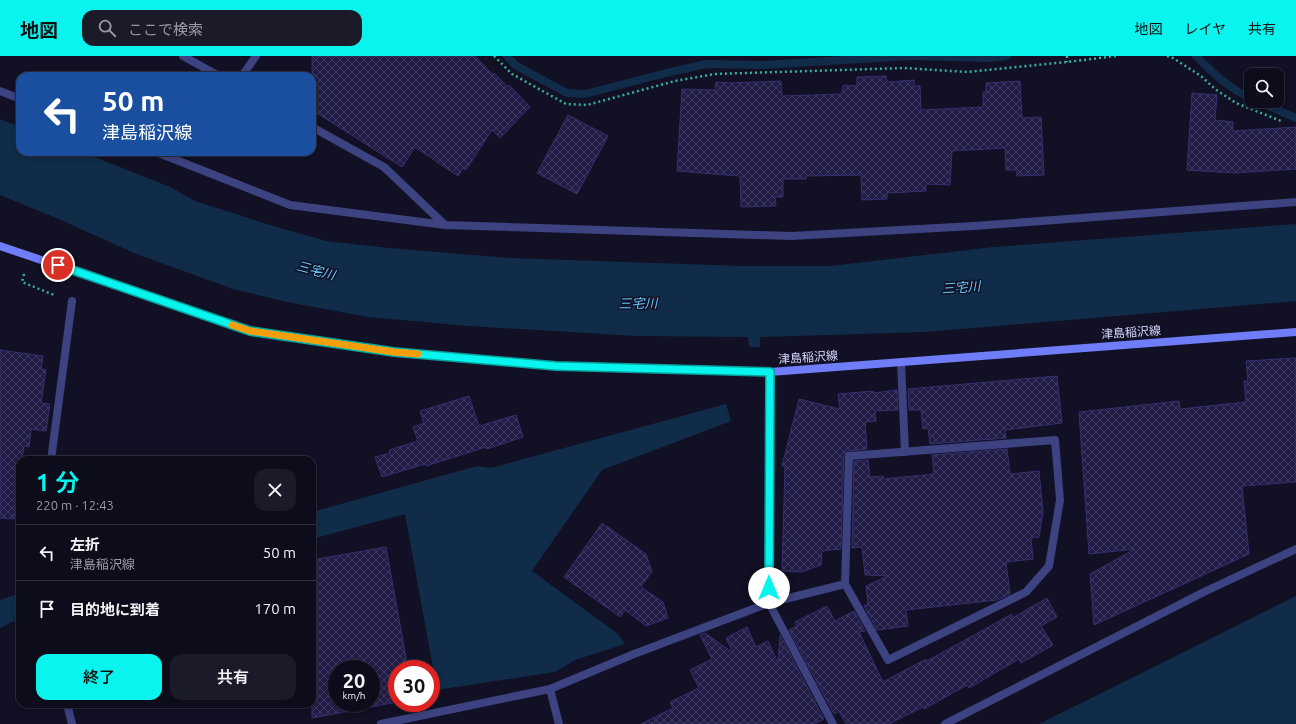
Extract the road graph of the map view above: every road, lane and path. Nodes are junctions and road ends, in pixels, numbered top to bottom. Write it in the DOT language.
graph roads {
  1 [pos="183,56"];
  2 [pos="256,56"];
  3 [pos="494,56"];
  4 [pos="1116,56"];
  5 [pos="1167,56"];
  6 [pos="1067,57"];
  7 [pos="1067,62"];
  8 [pos="212,72"];
  9 [pos="245,72"];
  10 [pos="0,91"];
  11 [pos="16,97"];
  12 [pos="1281,121"];
  13 [pos="316,129"];
  14 [pos="166,156"];
  15 [pos="1296,202"];
  16 [pos="444,226"];
  17 [pos="0,246"];
  18 [pos="22,282"];
  19 [pos="72,301"];
  20 [pos="1296,332"];
  21 [pos="901,362"];
  22 [pos="770,372"];
  23 [pos="906,452"];
  24 [pos="53,456"];
  25 [pos="1296,549"];
  26 [pos="845,584"];
  27 [pos="769,604"];
  28 [pos="550,689"];
  29 [pos="68,708"];
  30 [pos="72,724"];
  31 [pos="381,724"];
  32 [pos="559,724"];
  33 [pos="834,724"];
  34 [pos="945,724"];
  1 -- 8 [label="street"];
  2 -- 9 [label="street"];
  3 -- 7 [label="path"];
  4 -- 7 [label="path"];
  5 -- 12 [label="path"];
  6 -- 7 [label="path"];
  10 -- 11 [label="street"];
  13 -- 16 [label="street"];
  14 -- 16 [label="street"];
  15 -- 16 [label="street"];
  17 -- 22 [label="main road, 津島稲沢線"];
  18 -- 19 [label="path"];
  19 -- 24 [label="street"];
  20 -- 21 [label="main road, 津島稲沢線"];
  21 -- 22 [label="main road, 津島稲沢線"];
  21 -- 23 [label="street"];
  22 -- 27 [label="street"];
  23 -- 26 [label="street"];
  23 -- 26 [label="street"];
  25 -- 34 [label="street"];
  26 -- 27 [label="street"];
  27 -- 28 [label="street"];
  27 -- 33 [label="street"];
  28 -- 31 [label="street"];
  28 -- 32 [label="street"];
  29 -- 30 [label="street"];
}
